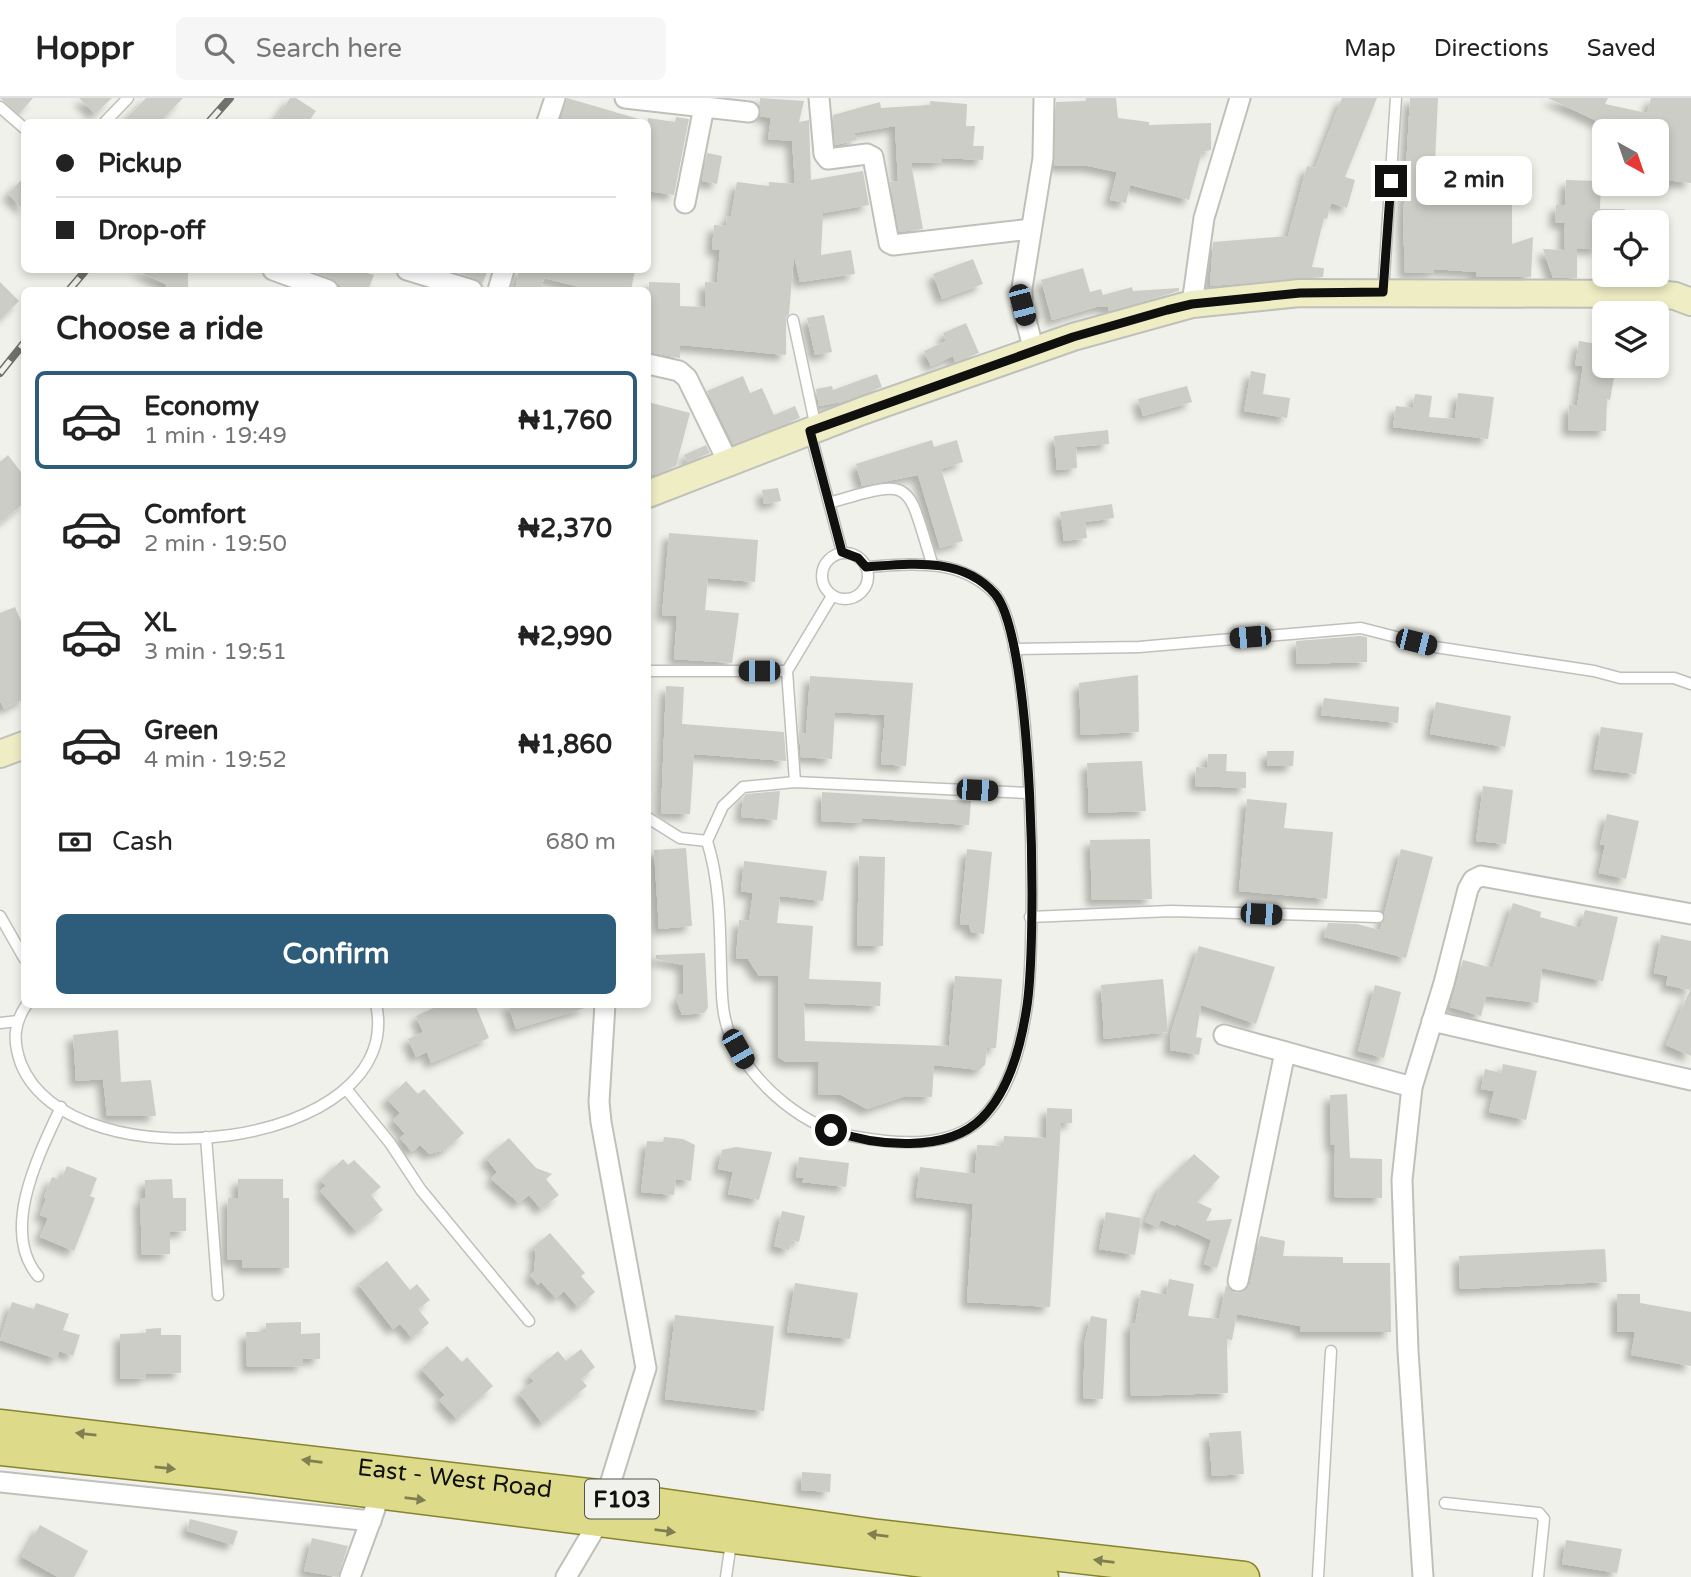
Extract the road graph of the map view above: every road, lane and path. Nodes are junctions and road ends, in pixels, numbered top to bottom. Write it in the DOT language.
graph roads {
  1 [pos="128,98"];
  2 [pos="555,98"];
  3 [pos="625,98"];
  4 [pos="819,98"];
  5 [pos="1044,98"];
  6 [pos="1240,98"];
  7 [pos="1396,98"];
  8 [pos="0,107"];
  9 [pos="704,107"];
  10 [pos="749,112"];
  11 [pos="108,119"];
  12 [pos="548,119"];
  13 [pos="21,125"];
  14 [pos="685,203"];
  15 [pos="1031,229"];
  16 [pos="281,273"];
  17 [pos="417,273"];
  18 [pos="320,287"];
  19 [pos="462,287"];
  20 [pos="1383,292"];
  21 [pos="1691,302"];
  22 [pos="1192,304"];
  23 [pos="793,320"];
  24 [pos="1034,351"];
  25 [pos="651,365"];
  26 [pos="813,430"];
  27 [pos="728,462"];
  28 [pos="651,493"];
  29 [pos="829,503"];
  30 [pos="842,552"];
  31 [pos="932,563"];
  32 [pos="866,567"];
  33 [pos="831,596"];
  34 [pos="1014,649"];
  35 [pos="651,671"];
  36 [pos="787,671"];
  37 [pos="1691,684"];
  38 [pos="21,746"];
  39 [pos="0,754"];
  40 [pos="795,782"];
  41 [pos="1029,793"];
  42 [pos="651,820"];
  43 [pos="707,841"];
  44 [pos="1691,914"];
  45 [pos="0,916"];
  46 [pos="1030,917"];
  47 [pos="1378,917"];
  48 [pos="21,953"];
  49 [pos="25,1008"];
  50 [pos="377,1008"];
  51 [pos="605,1008"];
  52 [pos="18,1021"];
  53 [pos="1432,1021"];
  54 [pos="0,1023"];
  55 [pos="1224,1035"];
  56 [pos="1285,1052"];
  57 [pos="1691,1080"];
  58 [pos="1412,1087"];
  59 [pos="347,1090"];
  60 [pos="61,1107"];
  61 [pos="206,1137"];
  62 [pos="38,1276"];
  63 [pos="1238,1281"];
  64 [pos="218,1295"];
  65 [pos="529,1321"];
  66 [pos="1331,1351"];
  67 [pos="0,1424"];
  68 [pos="0,1450"];
  69 [pos="111,1477"];
  70 [pos="0,1482"];
  71 [pos="1445,1503"];
  72 [pos="376,1507"];
  73 [pos="602,1510"];
  74 [pos="731,1539"];
  75 [pos="1027,1576"];
  76 [pos="350,1577"];
  77 [pos="566,1577"];
  78 [pos="726,1577"];
  79 [pos="1244,1577"];
  80 [pos="1318,1577"];
  81 [pos="1423,1577"];
  82 [pos="1538,1577"];
  1 -- 11 [label="lane"];
  2 -- 12 [label="street"];
  3 -- 9 [label="street"];
  4 -- 15 [label="street"];
  5 -- 15 [label="street"];
  6 -- 22 [label="street"];
  7 -- 20 [label="lane"];
  8 -- 13 [label="lane"];
  9 -- 10 [label="street"];
  9 -- 14 [label="street"];
  15 -- 24 [label="street"];
  16 -- 18 [label="street"];
  17 -- 19 [label="street"];
  20 -- 21 [label="street"];
  20 -- 22 [label="street"];
  22 -- 24 [label="street"];
  23 -- 26 [label="lane"];
  24 -- 26 [label="street"];
  25 -- 27 [label="street"];
  26 -- 27 [label="street"];
  26 -- 29 [label="lane"];
  27 -- 28 [label="street"];
  29 -- 30 [label="lane"];
  29 -- 31 [label="lane"];
  30 -- 32 [label="lane"];
  30 -- 33 [label="lane"];
  31 -- 32 [label="lane"];
  31 -- 34 [label="lane"];
  32 -- 33 [label="lane"];
  33 -- 36 [label="lane"];
  34 -- 37 [label="lane"];
  34 -- 41 [label="lane"];
  35 -- 36 [label="lane"];
  36 -- 40 [label="lane"];
  38 -- 39 [label="street"];
  40 -- 41 [label="lane"];
  40 -- 43 [label="lane"];
  41 -- 46 [label="lane"];
  42 -- 43 [label="lane"];
  43 -- 46 [label="lane"];
  44 -- 53 [label="street"];
  45 -- 48 [label="lane"];
  46 -- 47 [label="lane"];
  49 -- 52 [label="lane"];
  50 -- 59 [label="lane"];
  51 -- 73 [label="street"];
  52 -- 54 [label="lane"];
  52 -- 60 [label="lane"];
  53 -- 57 [label="street"];
  53 -- 58 [label="street"];
  55 -- 56 [label="street"];
  56 -- 58 [label="street"];
  56 -- 63 [label="street"];
  58 -- 81 [label="street"];
  59 -- 61 [label="lane"];
  59 -- 65 [label="lane"];
  60 -- 61 [label="lane"];
  60 -- 62 [label="lane"];
  61 -- 64 [label="lane"];
  66 -- 80 [label="lane"];
  73 -- 67 [label="main road, East - West Road / F103, one-way"];
  68 -- 69 [label="main road, East - West Road / F103"];
  69 -- 70 [label="street"];
  69 -- 72 [label="main road, East - West Road / F103"];
  71 -- 82 [label="lane"];
  72 -- 73 [label="main road, East - West Road / F103, one-way"];
  72 -- 76 [label="street"];
  73 -- 74 [label="main road, East - West Road / F103, one-way"];
  73 -- 77 [label="street"];
  79 -- 73 [label="main road, East - West Road / F103, one-way"];
  74 -- 75 [label="main road, East - West Road / F103"];
  74 -- 78 [label="lane"];
}
